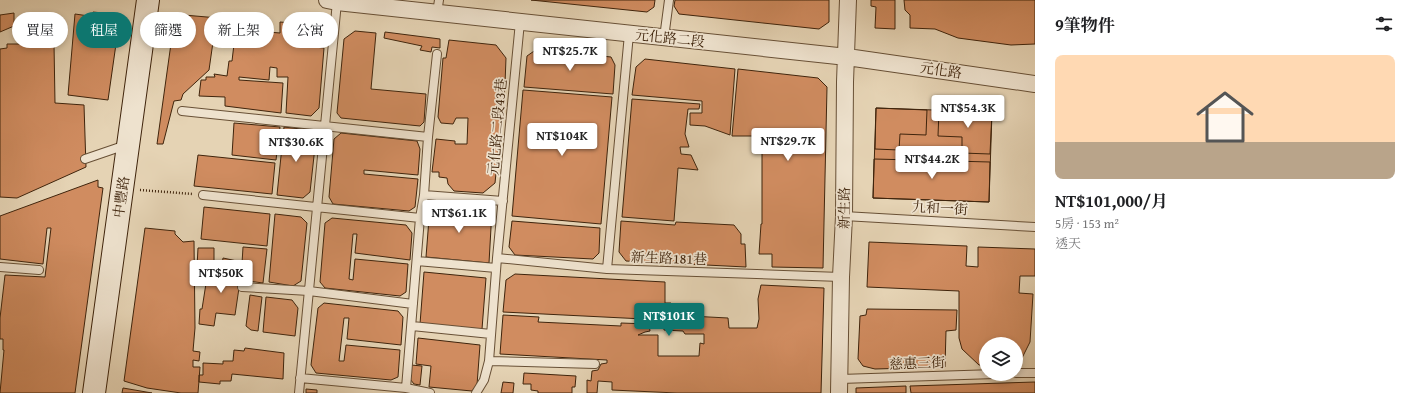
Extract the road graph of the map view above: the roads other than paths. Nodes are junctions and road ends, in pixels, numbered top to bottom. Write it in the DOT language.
graph roads {
  1 [pos="148,0"];
  2 [pos="669,0"];
  3 [pos="848,0"];
  4 [pos="332,1"];
  5 [pos="438,6"];
  6 [pos="520,22"];
  7 [pos="629,34"];
  8 [pos="664,38"];
  9 [pos="437,54"];
  10 [pos="847,57"];
  11 [pos="1035,84"];
  12 [pos="182,111"];
  13 [pos="325,125"];
  14 [pos="428,137"];
  15 [pos="128,144"];
  16 [pos="85,159"];
  17 [pos="203,195"];
  18 [pos="424,195"];
  19 [pos="503,201"];
  20 [pos="317,208"];
  21 [pos="844,216"];
  22 [pos="420,218"];
  23 [pos="1035,227"];
  24 [pos="497,258"];
  25 [pos="417,261"];
  26 [pos="0,267"];
  27 [pos="496,268"];
  28 [pos="607,269"];
  29 [pos="39,270"];
  30 [pos="841,277"];
  31 [pos="242,286"];
  32 [pos="309,291"];
  33 [pos="413,304"];
  34 [pos="412,326"];
  35 [pos="491,334"];
  36 [pos="489,361"];
  37 [pos="595,364"];
  38 [pos="1023,373"];
  39 [pos="1035,373"];
  40 [pos="979,375"];
  41 [pos="300,378"];
  42 [pos="839,386"];
  43 [pos="406,388"];
  44 [pos="94,393"];
  45 [pos="299,393"];
  46 [pos="430,393"];
  47 [pos="476,393"];
  1 -- 15 [label="main road, 中豐路"];
  2 -- 8 [label="lane"];
  3 -- 10 [label="street, 新生路"];
  4 -- 5 [label="street, 元化路二段"];
  4 -- 13 [label="lane"];
  5 -- 6 [label="street, 元化路二段"];
  6 -- 7 [label="street, 元化路二段"];
  6 -- 19 [label="lane, 元化路二段43巷"];
  7 -- 8 [label="street, 元化路二段"];
  7 -- 28 [label="lane"];
  8 -- 10 [label="street, 元化路二段"];
  9 -- 14 [label="lane"];
  10 -- 11 [label="street, 元化路"];
  10 -- 21 [label="street, 新生路"];
  12 -- 13 [label="lane"];
  13 -- 14 [label="lane"];
  13 -- 20 [label="lane"];
  14 -- 18 [label="lane"];
  15 -- 16 [label="lane"];
  15 -- 44 [label="main road, 中豐路"];
  17 -- 20 [label="lane"];
  18 -- 19 [label="lane"];
  18 -- 22 [label="lane"];
  19 -- 24 [label="lane, 元化路二段43巷"];
  20 -- 22 [label="lane"];
  20 -- 32 [label="lane"];
  21 -- 23 [label="lane, 九和一街"];
  21 -- 30 [label="street, 新生路"];
  22 -- 25 [label="lane"];
  24 -- 27 [label="lane, 元化路二段43巷"];
  24 -- 28 [label="lane, 新生路181巷"];
  25 -- 27 [label="lane"];
  25 -- 33 [label="lane"];
  26 -- 29 [label="lane"];
  27 -- 35 [label="lane, 元化路二段43巷"];
  28 -- 30 [label="lane, 新生路181巷"];
  30 -- 42 [label="street, 新生路"];
  31 -- 32 [label="lane"];
  32 -- 33 [label="lane"];
  32 -- 41 [label="lane"];
  33 -- 34 [label="lane"];
  34 -- 35 [label="lane"];
  34 -- 43 [label="lane"];
  35 -- 36 [label="lane, 元化路二段43巷"];
  36 -- 37 [label="lane"];
  36 -- 47 [label="lane, 元化路二段43巷"];
  38 -- 39 [label="lane"];
  40 -- 42 [label="lane, 慈惠三街"];
  41 -- 43 [label="lane"];
  41 -- 45 [label="lane"];
  43 -- 46 [label="lane"];
}
